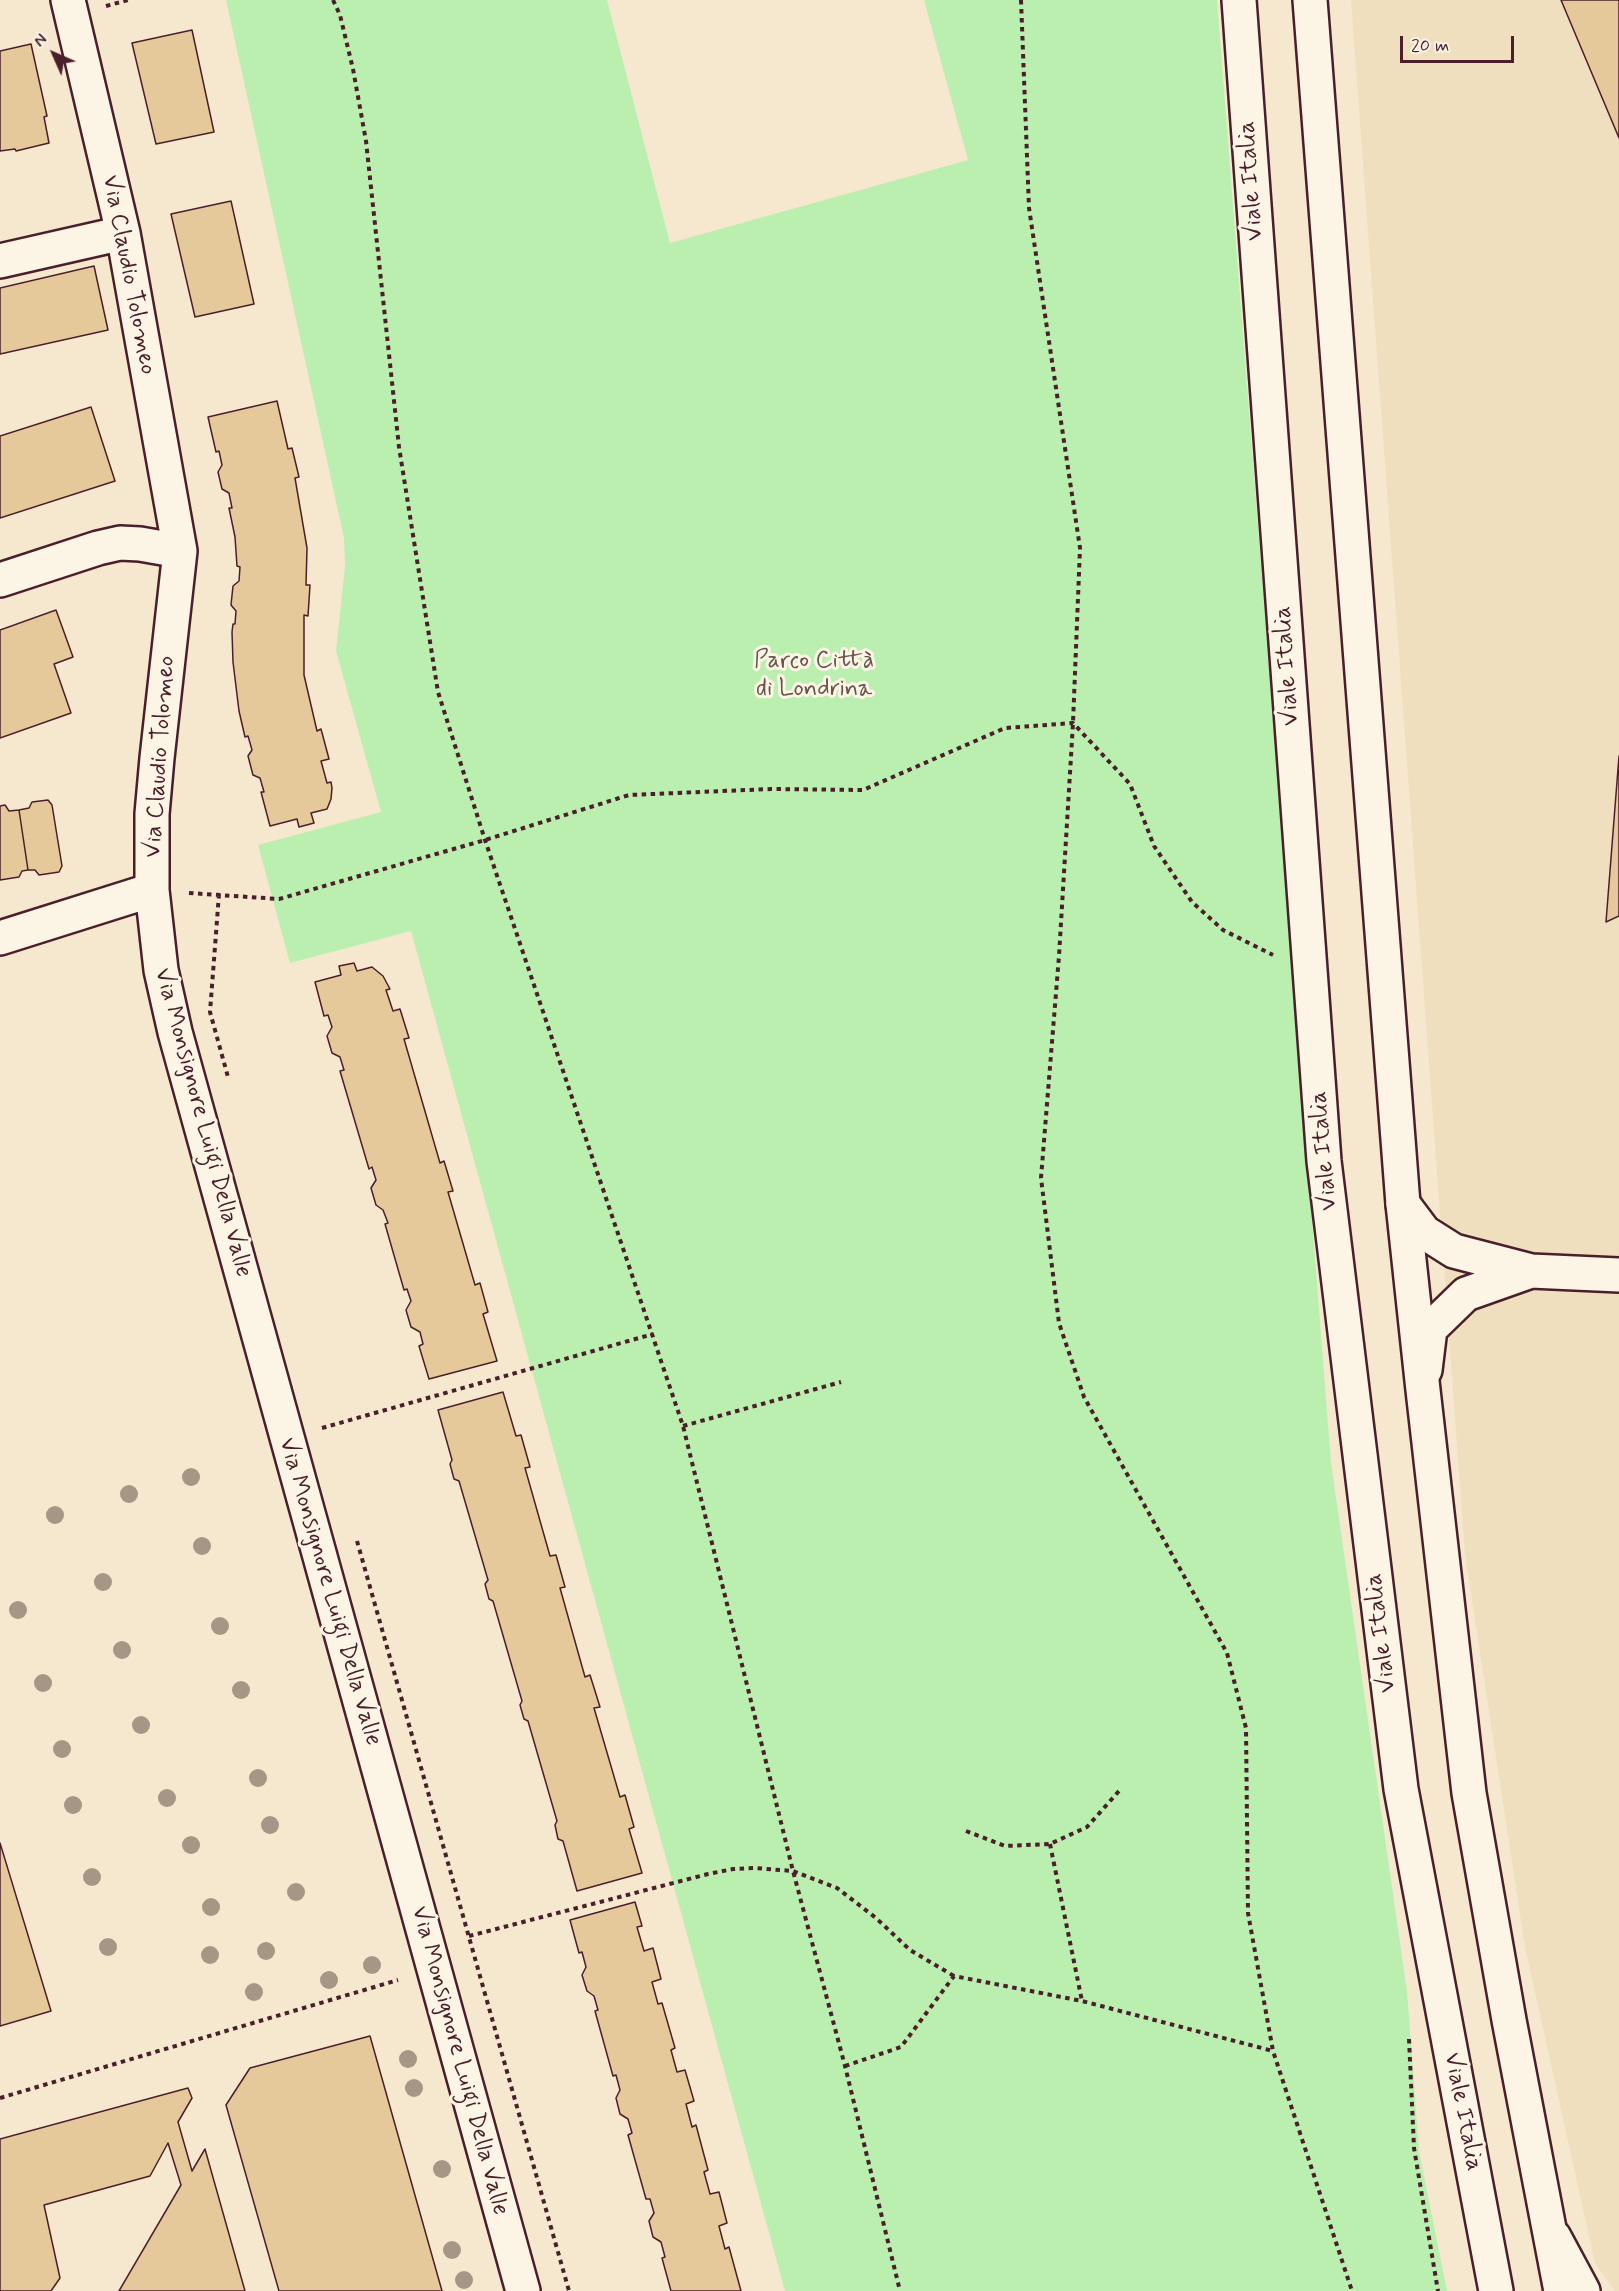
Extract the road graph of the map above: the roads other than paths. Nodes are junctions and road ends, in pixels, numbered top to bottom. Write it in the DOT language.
graph roads {
  1 [pos="68,0"];
  2 [pos="1239,0"];
  3 [pos="1310,0"];
  4 [pos="123,233"];
  5 [pos="0,261"];
  6 [pos="180,551"];
  7 [pos="0,580"];
  8 [pos="152,890"];
  9 [pos="0,938"];
  10 [pos="1402,1204"];
  11 [pos="1531,1271"];
  12 [pos="1619,1275"];
  13 [pos="1423,1390"];
  14 [pos="1548,2226"];
  15 [pos="523,2291"];
  16 [pos="1496,2291"];
  17 [pos="1561,2291"];
  18 [pos="1583,2291"];
  1 -- 4 [label="main road, Via Claudio Tolomeo"];
  2 -- 16 [label="main road, Viale Italia"];
  3 -- 10 [label="main road"];
  4 -- 5 [label="main road"];
  4 -- 6 [label="main road, Via Claudio Tolomeo"];
  6 -- 7 [label="main road"];
  6 -- 8 [label="main road, Via Claudio Tolomeo"];
  8 -- 9 [label="main road"];
  8 -- 15 [label="main road, Via Monsignore Luigi Della Valle"];
  10 -- 11 [label="main road"];
  10 -- 13 [label="main road"];
  11 -- 12 [label="main road"];
  11 -- 13 [label="main road"];
  13 -- 14 [label="main road"];
  14 -- 17 [label="main road"];
  14 -- 18 [label="main road"];
}
